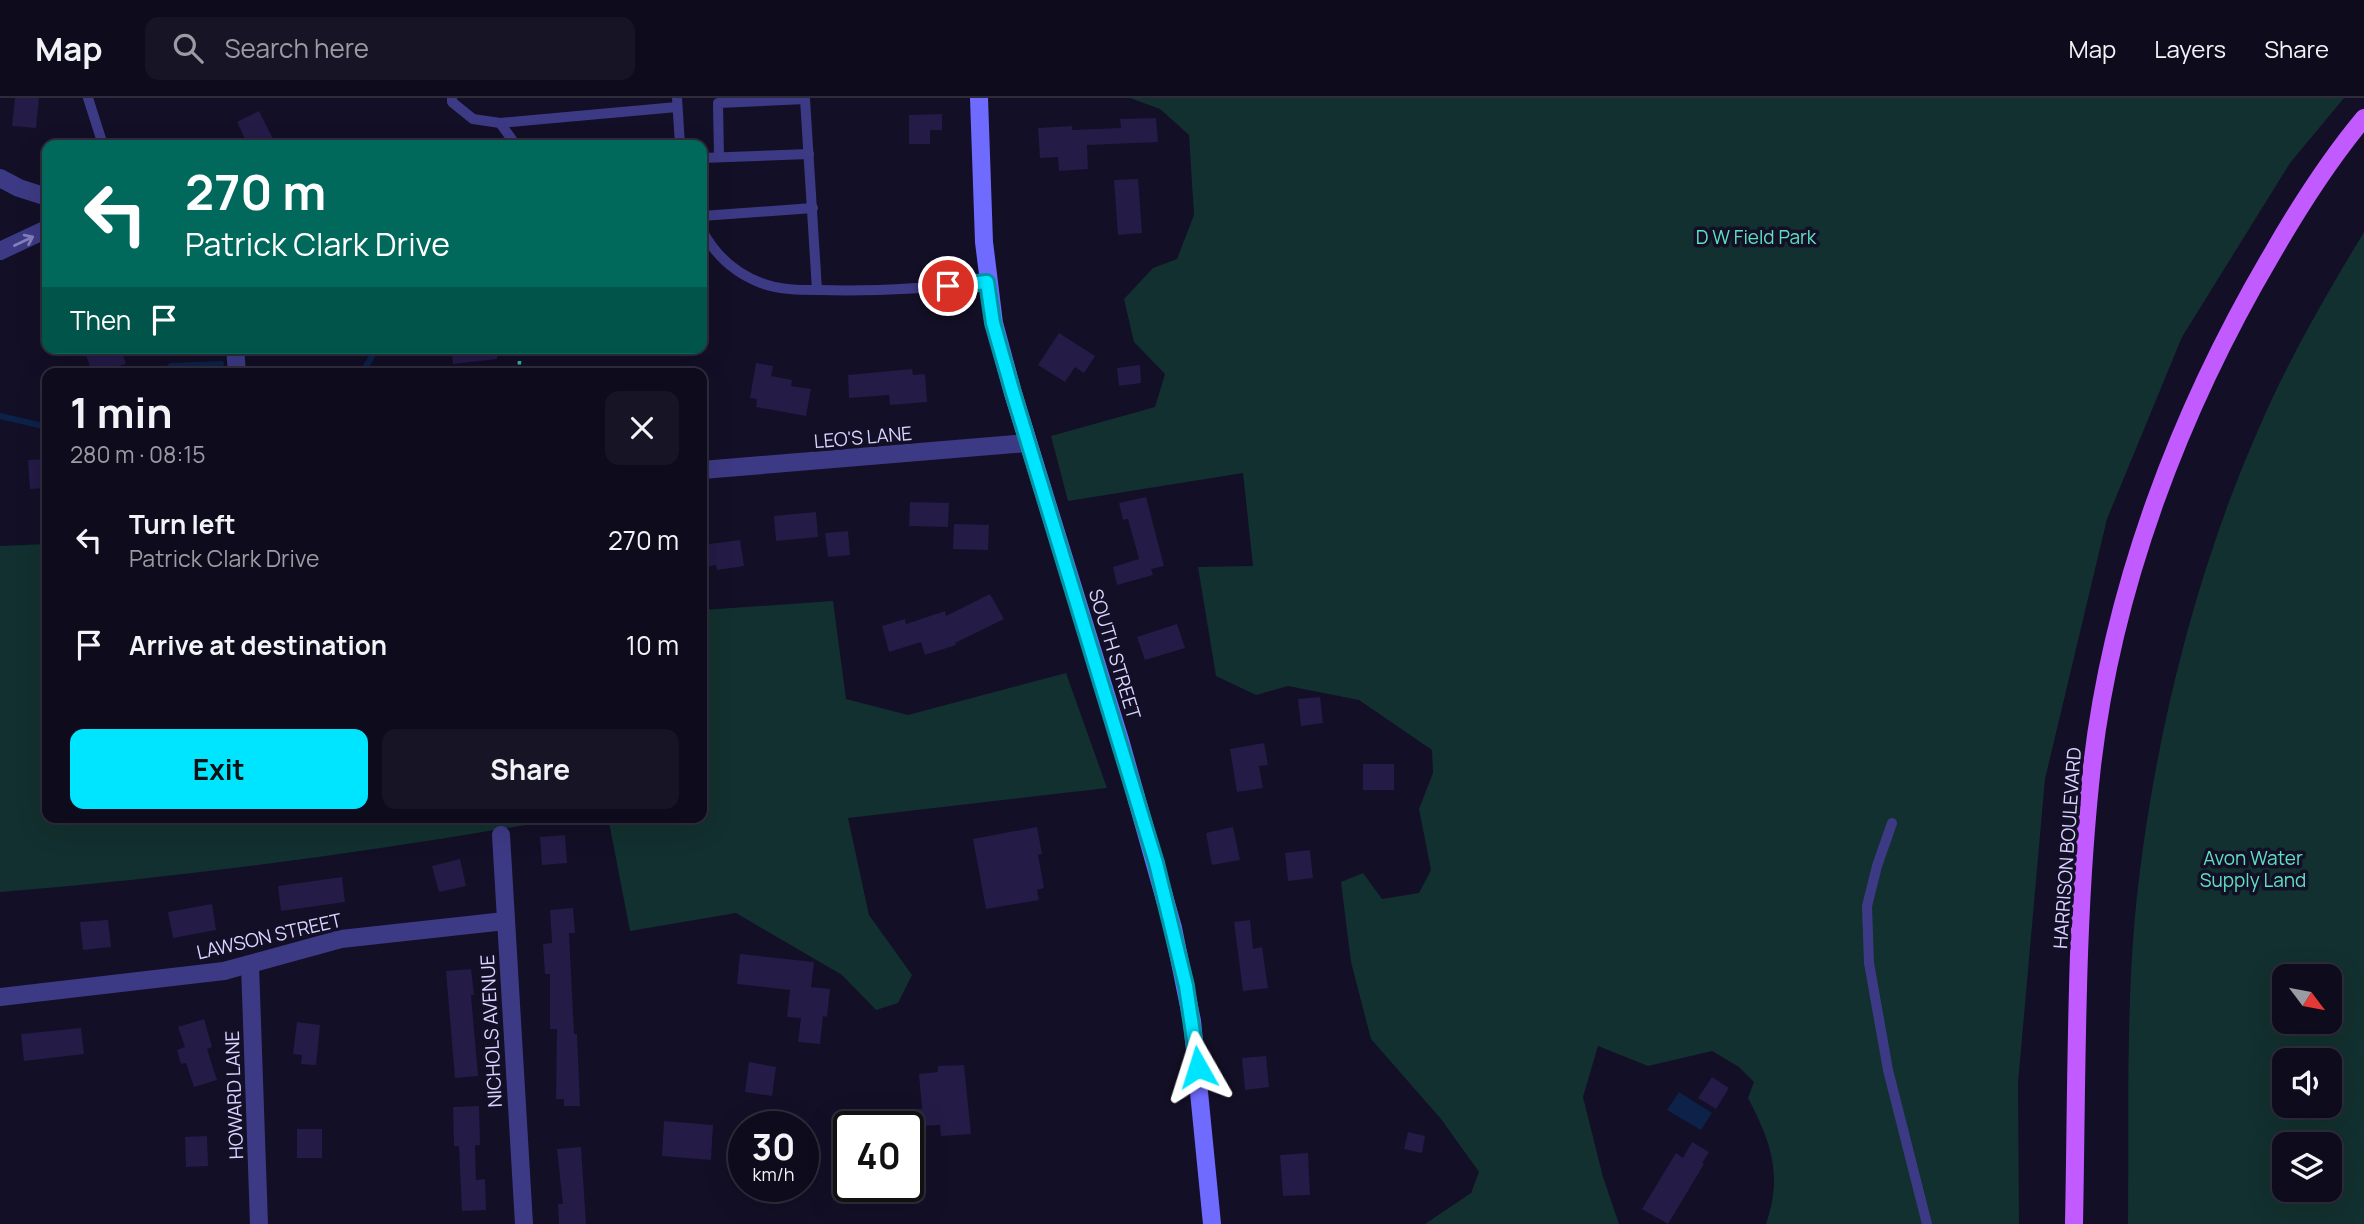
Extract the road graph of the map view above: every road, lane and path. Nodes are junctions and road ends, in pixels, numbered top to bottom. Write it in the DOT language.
graph roads {
  1 [pos="88,98"];
  2 [pos="452,98"];
  3 [pos="979,98"];
  4 [pos="677,102"];
  5 [pos="2364,118"];
  6 [pos="500,123"];
  7 [pos="101,140"];
  8 [pos="512,140"];
  9 [pos="680,140"];
  10 [pos="808,154"];
  11 [pos="719,157"];
  12 [pos="707,158"];
  13 [pos="0,178"];
  14 [pos="42,195"];
  15 [pos="813,208"];
  16 [pos="707,216"];
  17 [pos="42,231"];
  18 [pos="707,238"];
  19 [pos="0,250"];
  20 [pos="987,282"];
  21 [pos="817,290"];
  22 [pos="1028,443"];
  23 [pos="707,470"];
  24 [pos="1892,823"];
  25 [pos="501,835"];
  26 [pos="505,921"];
  27 [pos="250,965"];
  28 [pos="0,997"];
  29 [pos="259,1224"];
  30 [pos="524,1224"];
  31 [pos="1212,1224"];
  32 [pos="1927,1224"];
  33 [pos="2074,1224"];
  1 -- 7 [label="lane"];
  2 -- 6 [label="lane"];
  3 -- 20 [label="street, SOUTH STREET"];
  4 -- 6 [label="lane"];
  4 -- 9 [label="lane"];
  5 -- 33 [label="main road, HARRISON BOULEVARD"];
  6 -- 8 [label="lane"];
  10 -- 11 [label="lane"];
  10 -- 11 [label="lane"];
  10 -- 15 [label="lane"];
  11 -- 12 [label="lane"];
  13 -- 14 [label="street"];
  15 -- 16 [label="lane"];
  15 -- 21 [label="lane"];
  19 -- 17 [label="street, one-way"];
  18 -- 21 [label="lane"];
  20 -- 21 [label="lane"];
  20 -- 22 [label="street, SOUTH STREET"];
  22 -- 23 [label="street, LEO'S LANE"];
  22 -- 31 [label="street, SOUTH STREET"];
  24 -- 32 [label="lane"];
  25 -- 26 [label="street, NICHOLS AVENUE"];
  26 -- 27 [label="street, LAWSON STREET"];
  26 -- 30 [label="street, NICHOLS AVENUE"];
  27 -- 28 [label="street, LAWSON STREET"];
  27 -- 29 [label="street, HOWARD LANE"];
}
